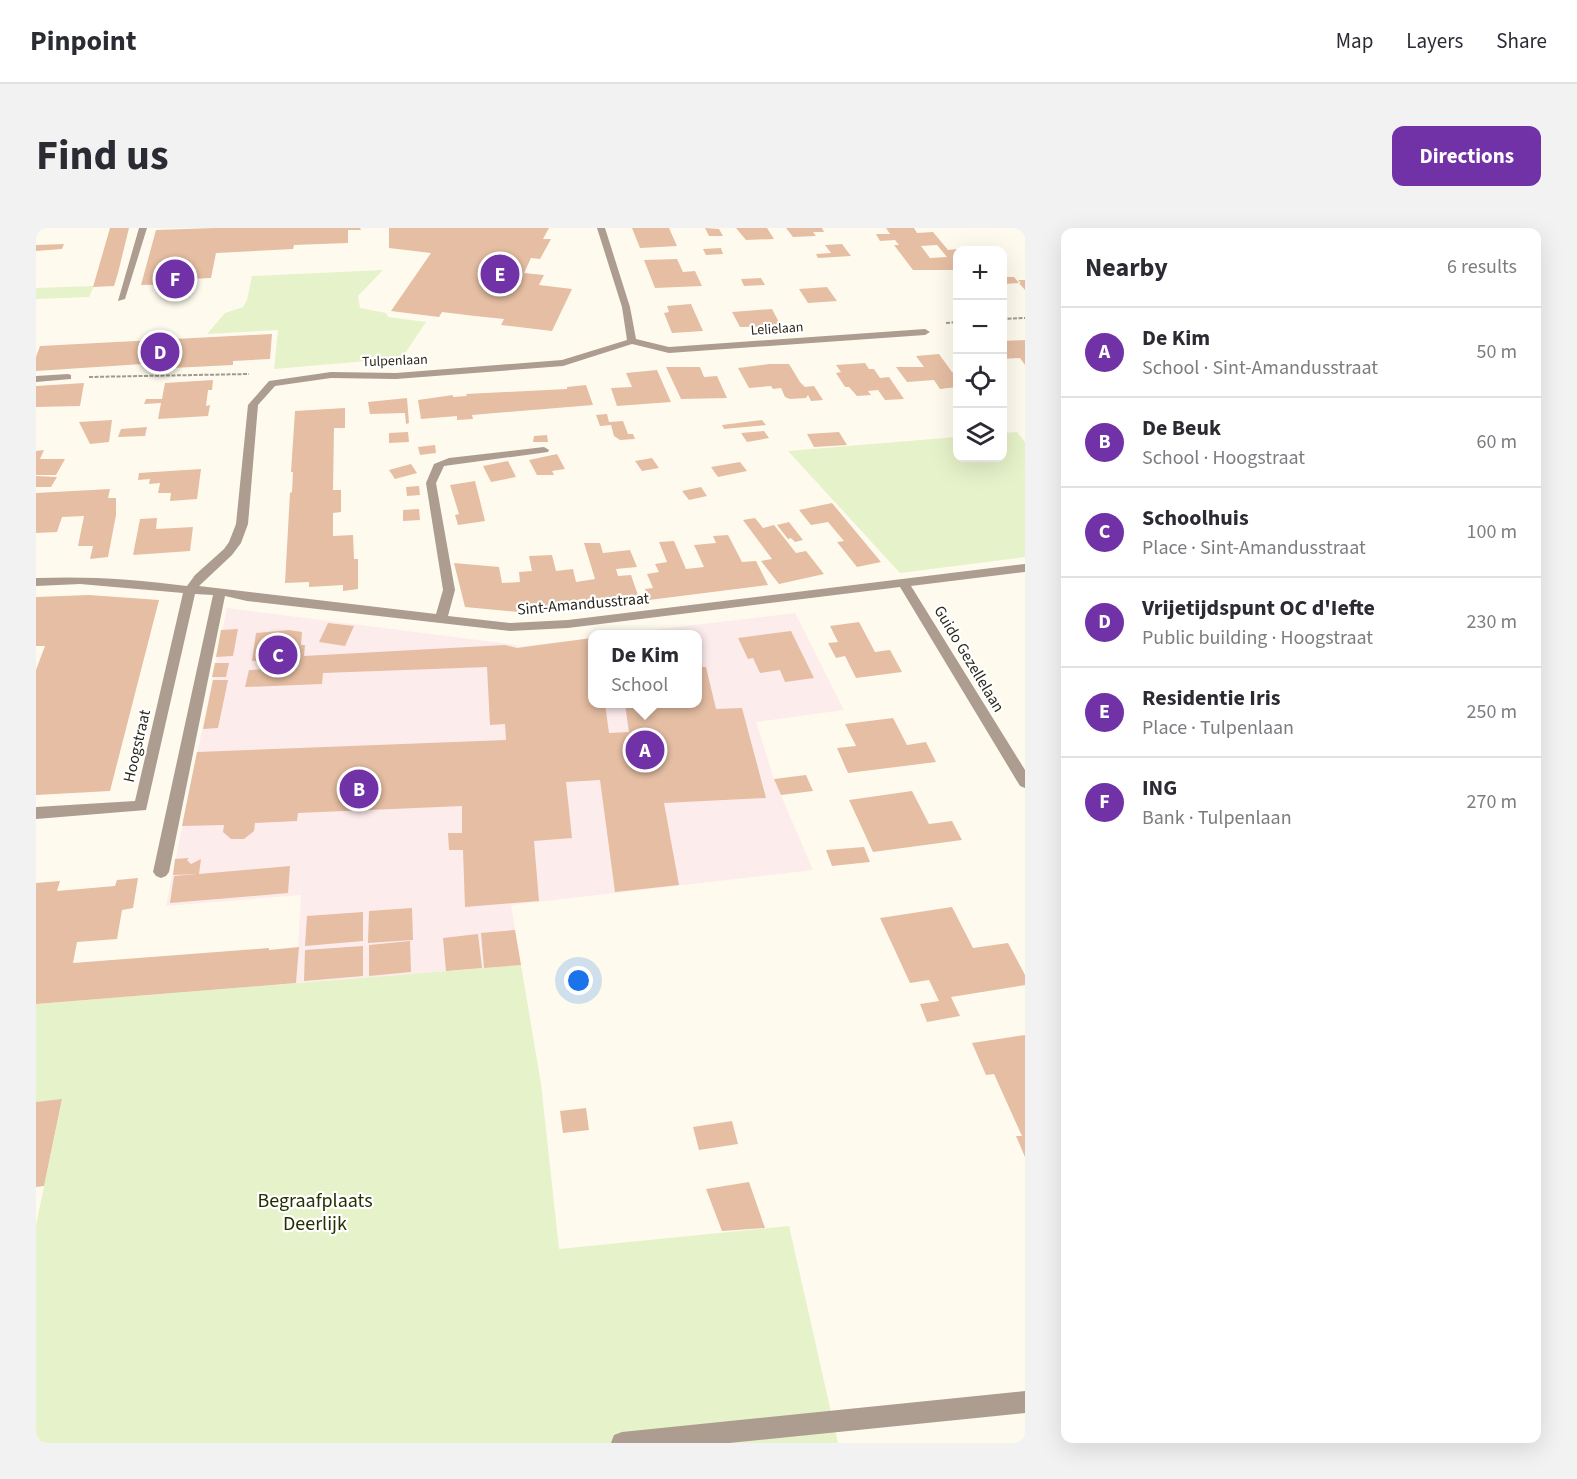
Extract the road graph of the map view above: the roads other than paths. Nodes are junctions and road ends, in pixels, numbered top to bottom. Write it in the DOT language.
graph roads {
  1 [pos="143,228"];
  2 [pos="601,228"];
  3 [pos="121,299"];
  4 [pos="925,332"];
  5 [pos="632,341"];
  6 [pos="68,377"];
  7 [pos="36,379"];
  8 [pos="544,450"];
  9 [pos="1025,568"];
  10 [pos="36,582"];
  11 [pos="904,584"];
  12 [pos="190,590"];
  13 [pos="220,591"];
  14 [pos="441,620"];
  15 [pos="1025,782"];
  16 [pos="36,813"];
  17 [pos="161,872"];
  18 [pos="1025,1402"];
  19 [pos="622,1443"];
  1 -- 3 [label="street"];
  2 -- 5 [label="street"];
  4 -- 5 [label="street, Lelielaan"];
  5 -- 12 [label="street, Tulpenlaan"];
  6 -- 7 [label="street"];
  8 -- 14 [label="street"];
  9 -- 11 [label="street, Sint-Amandusstraat"];
  10 -- 12 [label="street, Sint-Amandusstraat"];
  11 -- 14 [label="street, Sint-Amandusstraat"];
  11 -- 15 [label="street, Guido Gezellelaan"];
  12 -- 13 [label="street, Sint-Amandusstraat"];
  12 -- 16 [label="street, Hoogstraat"];
  13 -- 14 [label="street, Sint-Amandusstraat"];
  13 -- 17 [label="street"];
  18 -- 19 [label="street"];
}
